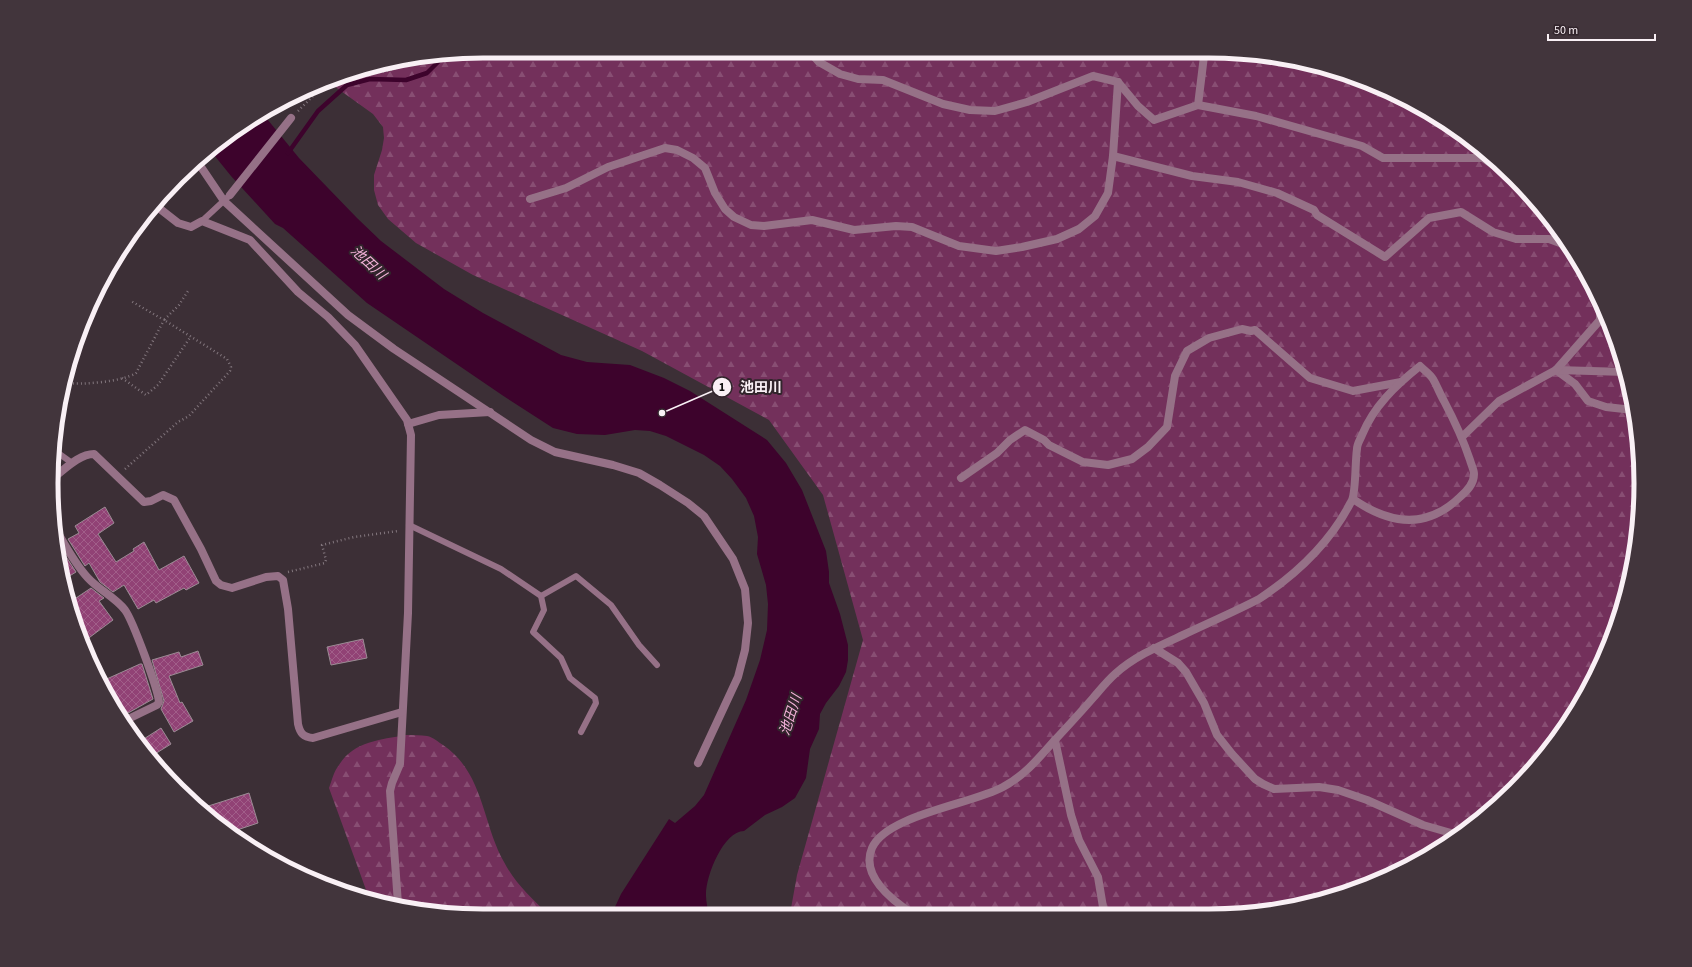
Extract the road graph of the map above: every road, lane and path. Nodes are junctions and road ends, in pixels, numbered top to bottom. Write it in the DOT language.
graph roads {
  1 [pos="815,58"];
  2 [pos="1204,58"];
  3 [pos="414,64"];
  4 [pos="376,71"];
  5 [pos="1118,82"];
  6 [pos="317,92"];
  7 [pos="1198,105"];
  8 [pos="291,118"];
  9 [pos="1113,156"];
  10 [pos="1482,158"];
  11 [pos="201,166"];
  12 [pos="227,198"];
  13 [pos="530,199"];
  14 [pos="159,208"];
  15 [pos="202,221"];
  16 [pos="1559,242"];
  17 [pos="188,291"];
  18 [pos="131,300"];
  19 [pos="1600,317"];
  20 [pos="164,320"];
  21 [pos="191,336"];
  22 [pos="1556,370"];
  23 [pos="1620,372"];
  24 [pos="122,378"];
  25 [pos="1401,382"];
  26 [pos="70,383"];
  27 [pos="1627,409"];
  28 [pos="490,412"];
  29 [pos="408,424"];
  30 [pos="1462,436"];
  31 [pos="59,454"];
  32 [pos="72,463"];
  33 [pos="58,474"];
  34 [pos="117,476"];
  35 [pos="961,478"];
  36 [pos="1352,499"];
  37 [pos="409,527"];
  38 [pos="62,539"];
  39 [pos="278,576"];
  40 [pos="541,596"];
  41 [pos="1154,648"];
  42 [pos="657,665"];
  43 [pos="402,712"];
  44 [pos="129,719"];
  45 [pos="581,732"];
  46 [pos="1055,740"];
  47 [pos="698,763"];
  48 [pos="1451,833"];
  49 [pos="398,901"];
  50 [pos="906,909"];
  51 [pos="1103,909"];
  1 -- 5 [label="street"];
  2 -- 7 [label="street"];
  3 -- 4 [label="path"];
  5 -- 7 [label="street"];
  5 -- 9 [label="street"];
  6 -- 8 [label="path"];
  7 -- 10 [label="street"];
  8 -- 12 [label="street"];
  9 -- 13 [label="street"];
  9 -- 16 [label="street"];
  11 -- 12 [label="street"];
  12 -- 15 [label="lane"];
  12 -- 28 [label="street"];
  14 -- 15 [label="street"];
  15 -- 29 [label="street"];
  17 -- 20 [label="path"];
  18 -- 20 [label="path"];
  19 -- 22 [label="street"];
  20 -- 21 [label="path"];
  20 -- 24 [label="path"];
  21 -- 24 [label="path"];
  21 -- 34 [label="path"];
  22 -- 23 [label="street"];
  22 -- 27 [label="street"];
  22 -- 30 [label="street"];
  24 -- 26 [label="path"];
  25 -- 30 [label="street"];
  25 -- 35 [label="street"];
  25 -- 36 [label="street"];
  28 -- 29 [label="street"];
  28 -- 47 [label="street"];
  29 -- 37 [label="street"];
  30 -- 36 [label="street"];
  31 -- 32 [label="lane"];
  32 -- 33 [label="street"];
  32 -- 34 [label="street"];
  34 -- 39 [label="street"];
  36 -- 41 [label="street"];
  37 -- 39 [label="path"];
  37 -- 40 [label="lane"];
  37 -- 43 [label="street"];
  38 -- 44 [label="street"];
  39 -- 43 [label="street"];
  40 -- 42 [label="lane"];
  40 -- 45 [label="lane"];
  41 -- 46 [label="street"];
  41 -- 48 [label="street"];
  43 -- 49 [label="street"];
  46 -- 50 [label="street"];
  46 -- 51 [label="street"];
}
